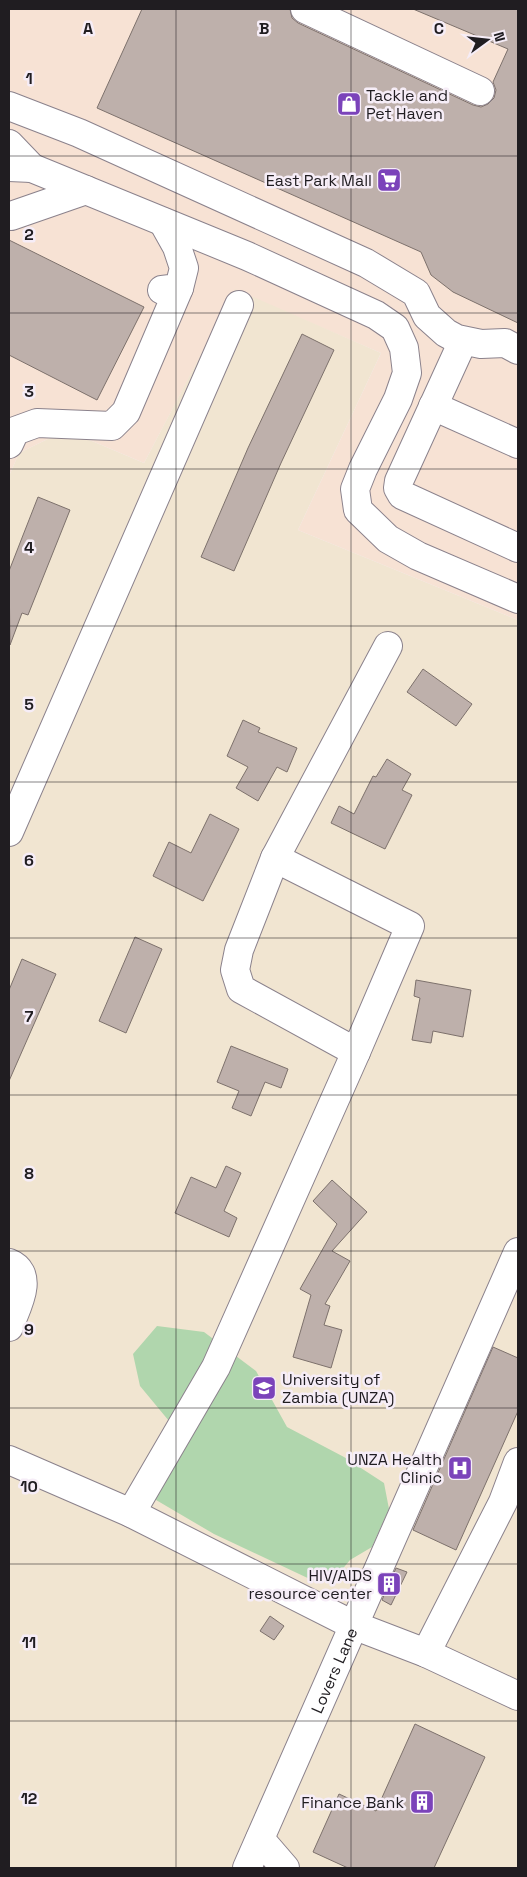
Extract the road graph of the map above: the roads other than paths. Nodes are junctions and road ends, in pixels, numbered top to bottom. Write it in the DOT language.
graph roads {
  1 [pos="305,9"];
  2 [pos="480,91"];
  3 [pos="9,106"];
  4 [pos="9,119"];
  5 [pos="9,137"];
  6 [pos="9,144"];
  7 [pos="20,167"];
  8 [pos="86,190"];
  9 [pos="18,219"];
  10 [pos="163,222"];
  11 [pos="239,305"];
  12 [pos="463,341"];
  13 [pos="518,350"];
  14 [pos="433,406"];
  15 [pos="9,444"];
  16 [pos="518,444"];
  17 [pos="518,548"];
  18 [pos="518,599"];
  19 [pos="388,646"];
  20 [pos="9,832"];
  21 [pos="275,858"];
  22 [pos="356,1052"];
  23 [pos="518,1252"];
  24 [pos="9,1263"];
  25 [pos="9,1327"];
  26 [pos="9,1460"];
  27 [pos="518,1462"];
  28 [pos="131,1513"];
  29 [pos="353,1625"];
  30 [pos="426,1653"];
  31 [pos="518,1696"];
  32 [pos="260,1839"];
  33 [pos="247,1868"];
  34 [pos="285,1868"];
  1 -- 2 [label="lane"];
  3 -- 12 [label="lane"];
  4 -- 5 [label="lane"];
  6 -- 7 [label="lane"];
  7 -- 8 [label="lane"];
  8 -- 9 [label="lane"];
  8 -- 10 [label="lane"];
  10 -- 15 [label="lane"];
  10 -- 18 [label="lane"];
  11 -- 20 [label="lane"];
  12 -- 13 [label="lane"];
  12 -- 14 [label="lane"];
  14 -- 16 [label="lane"];
  14 -- 17 [label="lane"];
  19 -- 21 [label="lane"];
  21 -- 22 [label="lane"];
  21 -- 22 [label="lane"];
  22 -- 28 [label="lane"];
  23 -- 29 [label="lane, Lovers Lane"];
  24 -- 25 [label="lane"];
  26 -- 28 [label="lane"];
  27 -- 30 [label="lane"];
  28 -- 29 [label="lane"];
  29 -- 30 [label="lane"];
  29 -- 32 [label="lane, Lovers Lane"];
  30 -- 31 [label="lane"];
  32 -- 33 [label="lane, Lovers Lane"];
  32 -- 34 [label="lane"];
}
